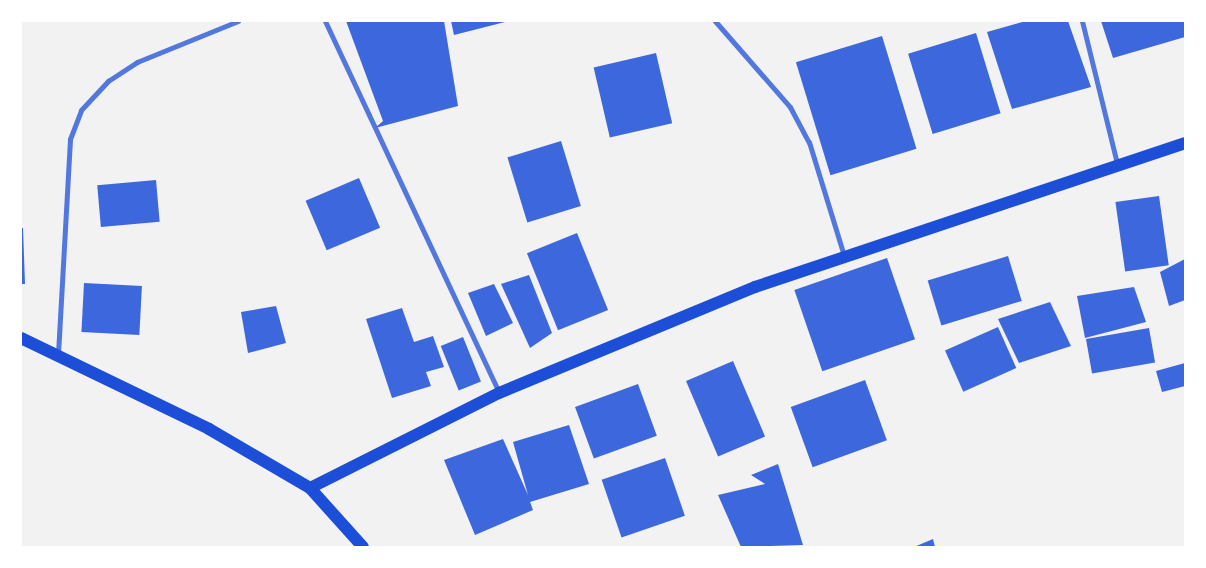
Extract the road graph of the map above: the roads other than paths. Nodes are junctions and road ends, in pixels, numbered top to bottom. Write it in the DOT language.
graph roads {
  1 [pos="238,21"];
  2 [pos="325,21"];
  3 [pos="715,21"];
  4 [pos="1082,21"];
  5 [pos="1185,143"];
  6 [pos="1117,165"];
  7 [pos="844,256"];
  8 [pos="21,338"];
  9 [pos="58,354"];
  10 [pos="499,393"];
  11 [pos="310,488"];
  12 [pos="363,547"];
  1 -- 9 [label="street"];
  2 -- 10 [label="street"];
  3 -- 7 [label="street"];
  4 -- 6 [label="street"];
  5 -- 6 [label="main road"];
  6 -- 7 [label="main road"];
  7 -- 10 [label="main road"];
  8 -- 9 [label="main road"];
  9 -- 11 [label="main road"];
  10 -- 11 [label="main road"];
  11 -- 12 [label="main road"];
}
